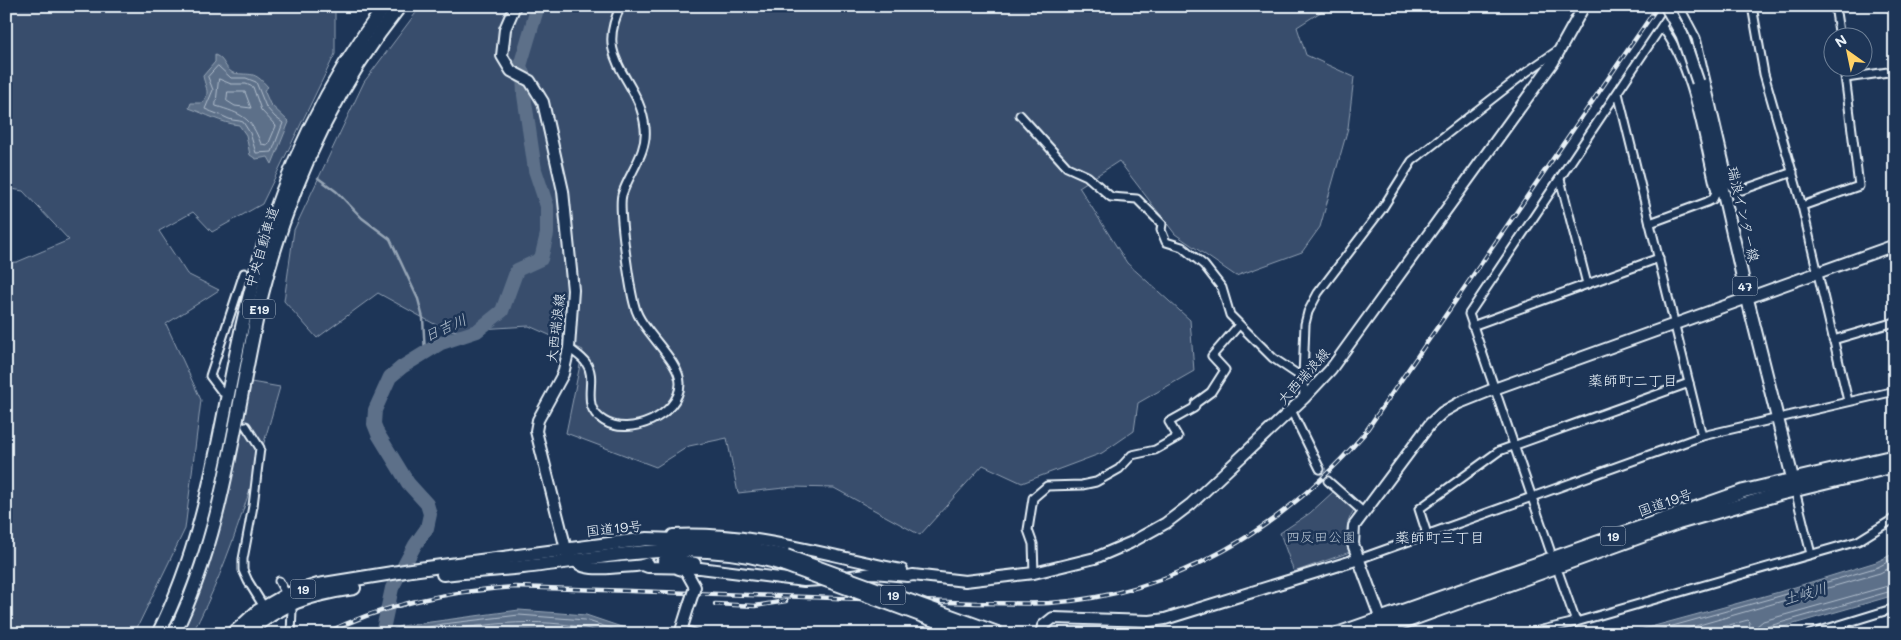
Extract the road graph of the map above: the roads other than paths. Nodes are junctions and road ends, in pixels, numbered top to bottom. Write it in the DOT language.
graph roads {
  1 [pos="385,6"];
  2 [pos="400,6"];
  3 [pos="515,6"];
  4 [pos="621,6"];
  5 [pos="1584,6"];
  6 [pos="1666,6"];
  7 [pos="1675,6"];
  8 [pos="1679,6"];
  9 [pos="1752,6"];
  10 [pos="1835,6"];
  11 [pos="1662,26"];
  12 [pos="1838,28"];
  13 [pos="1560,49"];
  14 [pos="1895,71"];
  15 [pos="1874,74"];
  16 [pos="1846,78"];
  17 [pos="1618,93"];
  18 [pos="1020,115"];
  19 [pos="1793,172"];
  20 [pos="1560,179"];
  21 [pos="1802,206"];
  22 [pos="1650,223"];
  23 [pos="1895,245"];
  24 [pos="1659,258"];
  25 [pos="1817,272"];
  26 [pos="244,273"];
  27 [pos="1587,284"];
  28 [pos="1747,298"];
  29 [pos="1895,322"];
  30 [pos="1675,323"];
  31 [pos="1239,325"];
  32 [pos="1472,326"];
  33 [pos="1833,340"];
  34 [pos="569,348"];
  35 [pos="1303,378"];
  36 [pos="1690,383"];
  37 [pos="1494,389"];
  38 [pos="1895,391"];
  39 [pos="222,392"];
  40 [pos="1304,398"];
  41 [pos="1848,402"];
  42 [pos="1291,410"];
  43 [pos="1776,418"];
  44 [pos="246,426"];
  45 [pos="1702,436"];
  46 [pos="1514,445"];
  47 [pos="1895,456"];
  48 [pos="1895,466"];
  49 [pos="1320,469"];
  50 [pos="1328,481"];
  51 [pos="1794,484"];
  52 [pos="1532,497"];
  53 [pos="1362,511"];
  54 [pos="1895,518"];
  55 [pos="1427,534"];
  56 [pos="647,539"];
  57 [pos="1550,550"];
  58 [pos="818,553"];
  59 [pos="568,554"];
  60 [pos="1811,554"];
  61 [pos="1359,559"];
  62 [pos="786,560"];
  63 [pos="643,565"];
  64 [pos="674,567"];
  65 [pos="700,568"];
  66 [pos="1034,573"];
  67 [pos="913,574"];
  68 [pos="1559,574"];
  69 [pos="385,579"];
  70 [pos="819,580"];
  71 [pos="279,581"];
  72 [pos="694,588"];
  73 [pos="284,590"];
  74 [pos="264,607"];
  75 [pos="1895,608"];
  76 [pos="292,610"];
  77 [pos="1576,622"];
  78 [pos="1384,627"];
  79 [pos="681,632"];
  80 [pos="158,634"];
  81 [pos="174,634"];
  82 [pos="233,634"];
  83 [pos="247,634"];
  84 [pos="291,634"];
  85 [pos="692,634"];
  86 [pos="972,634"];
  87 [pos="1000,634"];
  88 [pos="1041,634"];
  89 [pos="1337,634"];
  90 [pos="1371,634"];
  91 [pos="1525,634"];
  92 [pos="1810,634"];
  1 -- 80 [label="highway, 中央自動車道 / E19"];
  2 -- 81 [label="highway, 中央自動車道 / E19"];
  3 -- 34 [label="main road, 大西瑞浪線"];
  4 -- 34 [label="street"];
  5 -- 13 [label="main road, 大西瑞浪線"];
  6 -- 28 [label="main road, 瑞浪インター線 / 47, bridge"];
  7 -- 11 [label="street"];
  8 -- 19 [label="street"];
  9 -- 19 [label="street"];
  10 -- 12 [label="street"];
  11 -- 17 [label="street"];
  11 -- 22 [label="street"];
  13 -- 35 [label="street"];
  13 -- 40 [label="main road, 大西瑞浪線"];
  14 -- 15 [label="street"];
  16 -- 21 [label="street"];
  17 -- 20 [label="street"];
  17 -- 22 [label="street"];
  18 -- 31 [label="street"];
  19 -- 21 [label="street"];
  20 -- 27 [label="street"];
  20 -- 32 [label="street"];
  21 -- 25 [label="street"];
  22 -- 24 [label="street"];
  23 -- 25 [label="main road"];
  24 -- 27 [label="street"];
  24 -- 30 [label="street"];
  25 -- 28 [label="main road"];
  25 -- 33 [label="street"];
  26 -- 39 [label="street"];
  27 -- 32 [label="street"];
  28 -- 30 [label="main road"];
  28 -- 43 [label="main road, 瑞浪インター線 / 47"];
  29 -- 33 [label="street"];
  30 -- 36 [label="street"];
  30 -- 37 [label="main road"];
  31 -- 35 [label="street"];
  31 -- 66 [label="street"];
  32 -- 37 [label="street"];
  33 -- 41 [label="street"];
  34 -- 59 [label="main road, 大西瑞浪線"];
  35 -- 40 [label="street"];
  36 -- 45 [label="street"];
  36 -- 46 [label="street"];
  37 -- 46 [label="street"];
  37 -- 53 [label="main road"];
  38 -- 41 [label="street"];
  40 -- 42 [label="main road, 大西瑞浪線"];
  41 -- 43 [label="street"];
  42 -- 49 [label="street"];
  42 -- 66 [label="main road, 大西瑞浪線"];
  43 -- 45 [label="street"];
  43 -- 51 [label="main road, 瑞浪インター線 / 47"];
  44 -- 74 [label="street"];
  45 -- 52 [label="street"];
  46 -- 52 [label="street"];
  46 -- 55 [label="street"];
  47 -- 51 [label="highway, 国道19号 / 19"];
  48 -- 51 [label="highway, 国道19号 / 19"];
  50 -- 53 [label="street"];
  51 -- 60 [label="street"];
  51 -- 78 [label="highway, 国道19号 / 19"];
  52 -- 55 [label="street"];
  52 -- 57 [label="street"];
  53 -- 61 [label="main road"];
  54 -- 60 [label="street"];
  55 -- 61 [label="street"];
  56 -- 58 [label="main road"];
  56 -- 59 [label="highway, 国道19号 / 19"];
  56 -- 62 [label="highway, 国道19号 / 19"];
  58 -- 67 [label="main road"];
  58 -- 70 [label="main road"];
  59 -- 62 [label="highway, 国道19号 / 19"];
  59 -- 63 [label="main road"];
  59 -- 69 [label="highway, 国道19号 / 19"];
  60 -- 77 [label="street"];
  61 -- 78 [label="main road"];
  61 -- 88 [label="main road"];
  62 -- 86 [label="highway, 国道19号 / 19, bridge"];
  62 -- 87 [label="highway, 国道19号 / 19, bridge"];
  63 -- 64 [label="main road"];
  63 -- 65 [label="main road"];
  64 -- 65 [label="main road"];
  64 -- 72 [label="main road"];
  65 -- 70 [label="main road"];
  65 -- 72 [label="main road"];
  66 -- 67 [label="main road, 大西瑞浪線"];
  67 -- 70 [label="main road"];
  68 -- 77 [label="street"];
  69 -- 74 [label="highway, 国道19号 / 19"];
  69 -- 83 [label="highway, 国道19号 / 19"];
  71 -- 73 [label="street"];
  72 -- 79 [label="main road, bridge"];
  74 -- 82 [label="highway, 国道19号 / 19"];
  75 -- 92 [label="street"];
  76 -- 84 [label="street"];
  77 -- 91 [label="street"];
  78 -- 89 [label="highway, 国道19号 / 19"];
  78 -- 90 [label="highway, 国道19号 / 19"];
  79 -- 85 [label="main road"];
}
